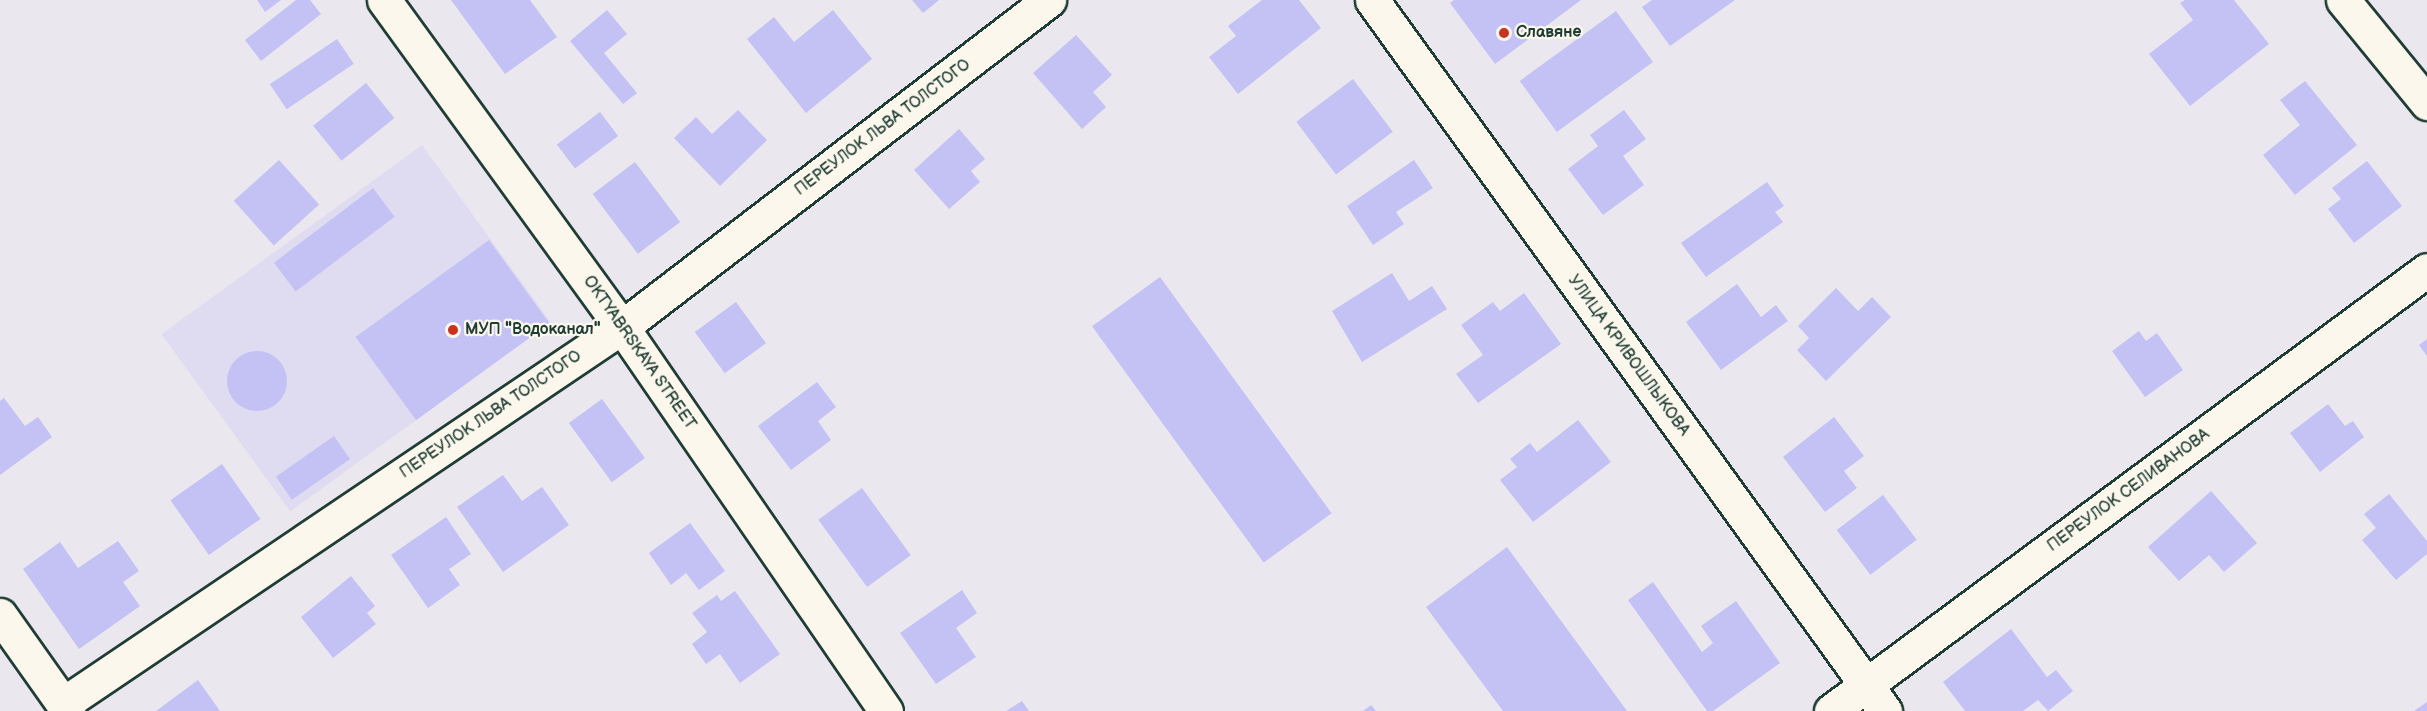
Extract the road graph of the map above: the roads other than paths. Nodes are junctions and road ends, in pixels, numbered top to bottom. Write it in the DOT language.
graph roads {
  1 [pos="384,0"];
  2 [pos="1050,0"];
  3 [pos="1372,0"];
  4 [pos="2343,0"];
  5 [pos="2427,103"];
  6 [pos="2427,270"];
  7 [pos="622,327"];
  8 [pos="0,615"];
  9 [pos="1865,686"];
  10 [pos="65,707"];
  11 [pos="886,711"];
  12 [pos="1831,711"];
  13 [pos="1885,711"];
  1 -- 7 [label="street, OKTYABRSKAYA STREET"];
  2 -- 7 [label="street, ПЕРЕУЛОК ЛЬВА ТОЛСТОГО"];
  3 -- 9 [label="street, УЛИЦА КРИВОШЛЫКОВА"];
  4 -- 5 [label="street"];
  6 -- 9 [label="street, ПЕРЕУЛОК СЕЛИВАНОВА"];
  7 -- 10 [label="street, ПЕРЕУЛОК ЛЬВА ТОЛСТОГО"];
  7 -- 11 [label="street, OKTYABRSKAYA STREET"];
  8 -- 10 [label="street"];
  9 -- 12 [label="street, ПЕРЕУЛОК СЕЛИВАНОВА"];
  9 -- 13 [label="street, УЛИЦА КРИВОШЛЫКОВА"];
}
